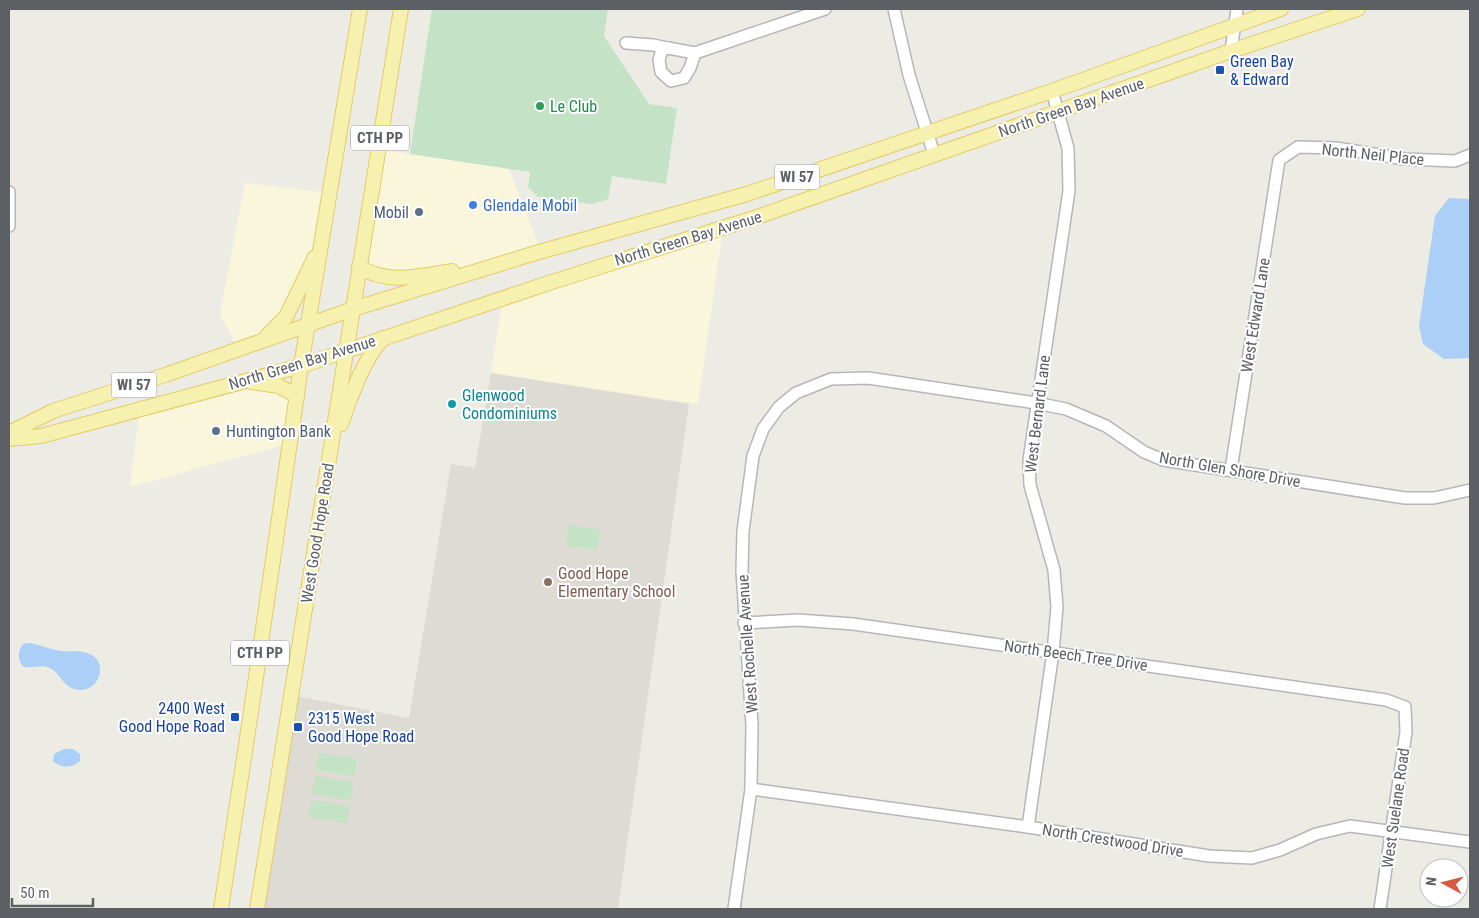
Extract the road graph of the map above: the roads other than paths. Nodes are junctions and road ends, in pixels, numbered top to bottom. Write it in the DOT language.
graph roads {
  1 [pos="360,9"];
  2 [pos="401,9"];
  3 [pos="825,9"];
  4 [pos="894,9"];
  5 [pos="1237,9"];
  6 [pos="1281,9"];
  7 [pos="1358,9"];
  8 [pos="1234,25"];
  9 [pos="626,43"];
  10 [pos="668,48"];
  11 [pos="1230,51"];
  12 [pos="696,53"];
  13 [pos="1052,91"];
  14 [pos="1058,111"];
  15 [pos="927,132"];
  16 [pos="934,154"];
  17 [pos="1470,155"];
  18 [pos="1279,160"];
  19 [pos="9,192"];
  20 [pos="9,226"];
  21 [pos="322,243"];
  22 [pos="507,261"];
  23 [pos="359,267"];
  24 [pos="353,309"];
  25 [pos="308,325"];
  26 [pos="384,337"];
  27 [pos="261,341"];
  28 [pos="347,350"];
  29 [pos="301,366"];
  30 [pos="241,382"];
  31 [pos="796,393"];
  32 [pos="297,396"];
  33 [pos="1036,403"];
  34 [pos="9,433"];
  35 [pos="9,439"];
  36 [pos="331,447"];
  37 [pos="1231,470"];
  38 [pos="1470,490"];
  39 [pos="744,623"];
  40 [pos="1054,652"];
  41 [pos="1405,707"];
  42 [pos="752,789"];
  43 [pos="1028,827"];
  44 [pos="1392,830"];
  45 [pos="1470,842"];
  46 [pos="221,909"];
  47 [pos="257,909"];
  48 [pos="734,909"];
  49 [pos="1380,909"];
  1 -- 21 [label="main road, CTH PP"];
  2 -- 23 [label="main road, West Good Hope Road / CTH PP"];
  3 -- 12 [label="street"];
  4 -- 15 [label="street"];
  5 -- 8 [label="street"];
  6 -- 8 [label="main road, North Green Bay Avenue / WI 57"];
  7 -- 11 [label="main road, North Green Bay Avenue / WI 57"];
  8 -- 11 [label="street"];
  8 -- 13 [label="main road, North Green Bay Avenue / WI 57"];
  9 -- 10 [label="street"];
  10 -- 12 [label="street"];
  10 -- 12 [label="street"];
  11 -- 14 [label="main road, North Green Bay Avenue / WI 57"];
  13 -- 14 [label="street, West Bernard Lane"];
  13 -- 15 [label="main road, North Green Bay Avenue / WI 57"];
  14 -- 16 [label="main road, North Green Bay Avenue / WI 57"];
  14 -- 33 [label="street, West Bernard Lane"];
  15 -- 16 [label="street"];
  15 -- 22 [label="main road, North Green Bay Avenue / WI 57"];
  16 -- 26 [label="main road, North Green Bay Avenue / WI 57"];
  17 -- 18 [label="street, North Neil Place"];
  18 -- 37 [label="street, West Edward Lane"];
  19 -- 20 [label="street"];
  21 -- 25 [label="main road, CTH PP"];
  21 -- 27 [label="main road"];
  22 -- 23 [label="main road"];
  22 -- 24 [label="main road, North Green Bay Avenue / WI 57"];
  23 -- 24 [label="main road, West Good Hope Road / CTH PP"];
  24 -- 25 [label="main road, North Green Bay Avenue / WI 57"];
  24 -- 28 [label="main road, West Good Hope Road / CTH PP"];
  25 -- 27 [label="main road, North Green Bay Avenue / WI 57"];
  25 -- 29 [label="main road, CTH PP"];
  26 -- 28 [label="main road, North Green Bay Avenue / WI 57"];
  26 -- 36 [label="main road"];
  27 -- 34 [label="main road, North Green Bay Avenue / WI 57"];
  28 -- 29 [label="main road, North Green Bay Avenue / WI 57"];
  28 -- 36 [label="main road, West Good Hope Road / CTH PP"];
  29 -- 30 [label="main road, North Green Bay Avenue / WI 57"];
  29 -- 32 [label="main road, CTH PP"];
  30 -- 32 [label="main road"];
  30 -- 35 [label="main road, North Green Bay Avenue / WI 57"];
  31 -- 33 [label="street, North Glen Shore Drive"];
  31 -- 39 [label="street, West Rochelle Avenue"];
  32 -- 46 [label="main road, CTH PP"];
  33 -- 37 [label="street, North Glen Shore Drive"];
  33 -- 40 [label="street, West Bernard Lane"];
  36 -- 47 [label="main road, West Good Hope Road / CTH PP"];
  37 -- 38 [label="street, North Glen Shore Drive"];
  39 -- 40 [label="street, North Beech Tree Drive"];
  39 -- 42 [label="street, West Rochelle Avenue"];
  40 -- 41 [label="street, North Beech Tree Drive"];
  40 -- 43 [label="street, West Bernard Lane"];
  41 -- 44 [label="street, West Suelane Road"];
  42 -- 43 [label="street, North Crestwood Drive"];
  42 -- 48 [label="street, West Rochelle Avenue"];
  43 -- 44 [label="street, North Crestwood Drive"];
  44 -- 45 [label="street, North Crestwood Drive"];
  44 -- 49 [label="street, West Suelane Road"];
}
